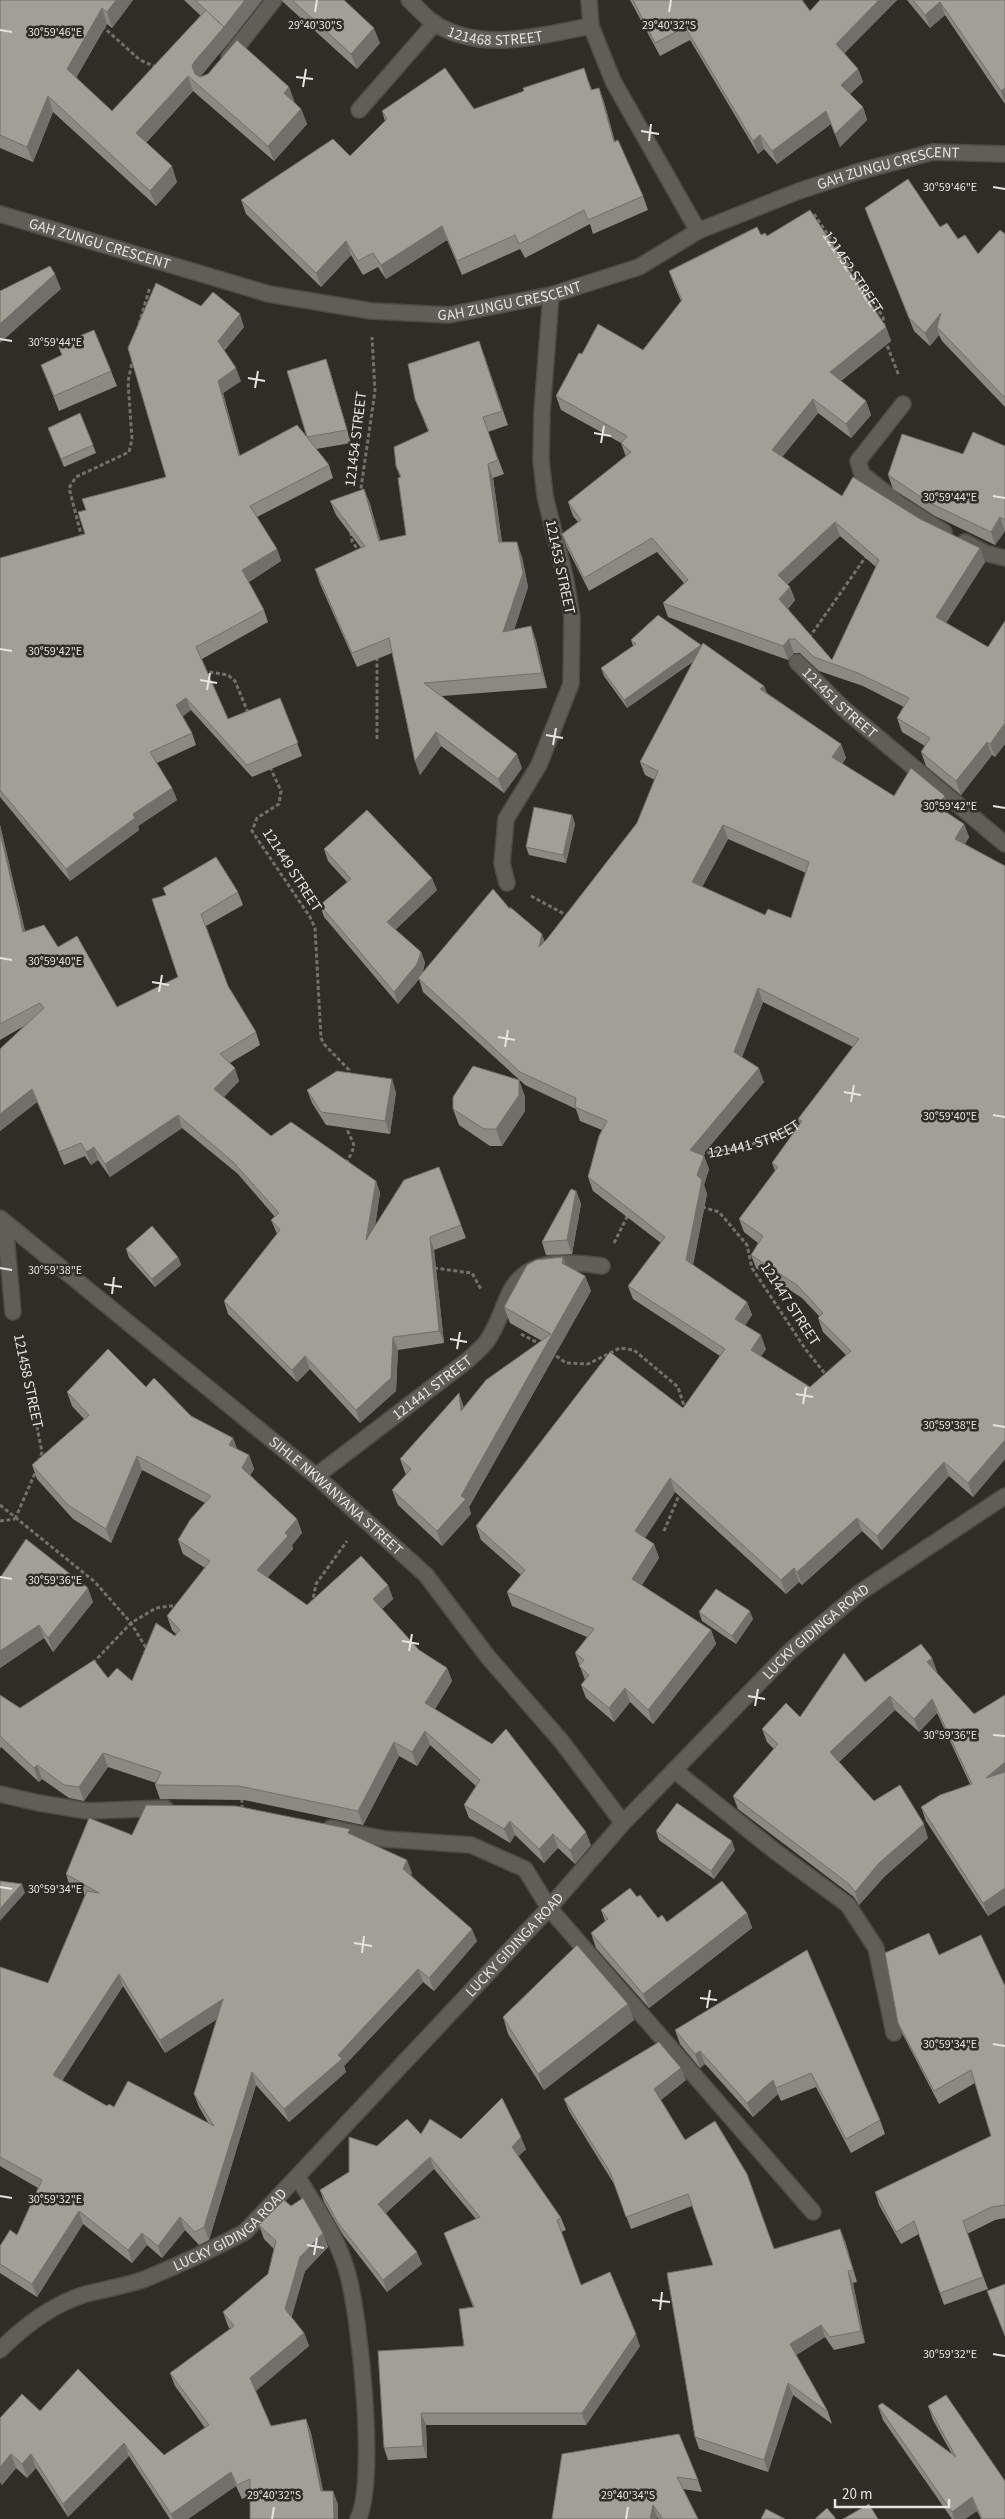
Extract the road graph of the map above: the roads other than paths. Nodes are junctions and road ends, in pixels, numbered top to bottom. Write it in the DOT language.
graph roads {
  1 [pos="274,0"];
  2 [pos="409,0"];
  3 [pos="589,0"];
  4 [pos="435,23"];
  5 [pos="591,26"];
  6 [pos="219,68"];
  7 [pos="359,110"];
  8 [pos="1005,154"];
  9 [pos="0,214"];
  10 [pos="698,231"];
  11 [pos="550,295"];
  12 [pos="903,404"];
  13 [pos="1005,558"];
  14 [pos="797,662"];
  15 [pos="1005,844"];
  16 [pos="507,883"];
  17 [pos="3,1221"];
  18 [pos="602,1266"];
  19 [pos="13,1312"];
  20 [pos="316,1476"];
  21 [pos="1005,1496"];
  22 [pos="674,1770"];
  23 [pos="0,1794"];
  24 [pos="179,1808"];
  25 [pos="623,1823"];
  26 [pos="318,1825"];
  27 [pos="549,1908"];
  28 [pos="894,2033"];
  29 [pos="298,2178"];
  30 [pos="813,2212"];
  31 [pos="0,2350"];
  32 [pos="358,2519"];
  1 -- 6 [label="street"];
  2 -- 4 [label="street, 121468 STREET"];
  3 -- 5 [label="street"];
  4 -- 5 [label="street, 121468 STREET"];
  4 -- 7 [label="street"];
  5 -- 10 [label="street"];
  8 -- 10 [label="street, GAH ZUNGU CRESCENT"];
  9 -- 11 [label="street, GAH ZUNGU CRESCENT"];
  10 -- 11 [label="street, GAH ZUNGU CRESCENT"];
  11 -- 16 [label="street, 121453 STREET"];
  12 -- 13 [label="street"];
  14 -- 15 [label="street, 121451 STREET"];
  17 -- 19 [label="street"];
  17 -- 20 [label="street, SIHLE NKWANYANA STREET"];
  18 -- 20 [label="street, 121441 STREET"];
  20 -- 25 [label="street, SIHLE NKWANYANA STREET"];
  21 -- 22 [label="street, LUCKY GIDINGA ROAD"];
  22 -- 25 [label="street, LUCKY GIDINGA ROAD"];
  22 -- 28 [label="street"];
  23 -- 24 [label="street"];
  25 -- 27 [label="street, LUCKY GIDINGA ROAD"];
  26 -- 27 [label="street"];
  27 -- 29 [label="street, LUCKY GIDINGA ROAD"];
  27 -- 30 [label="street"];
  29 -- 31 [label="street, LUCKY GIDINGA ROAD"];
  29 -- 32 [label="street"];
}
